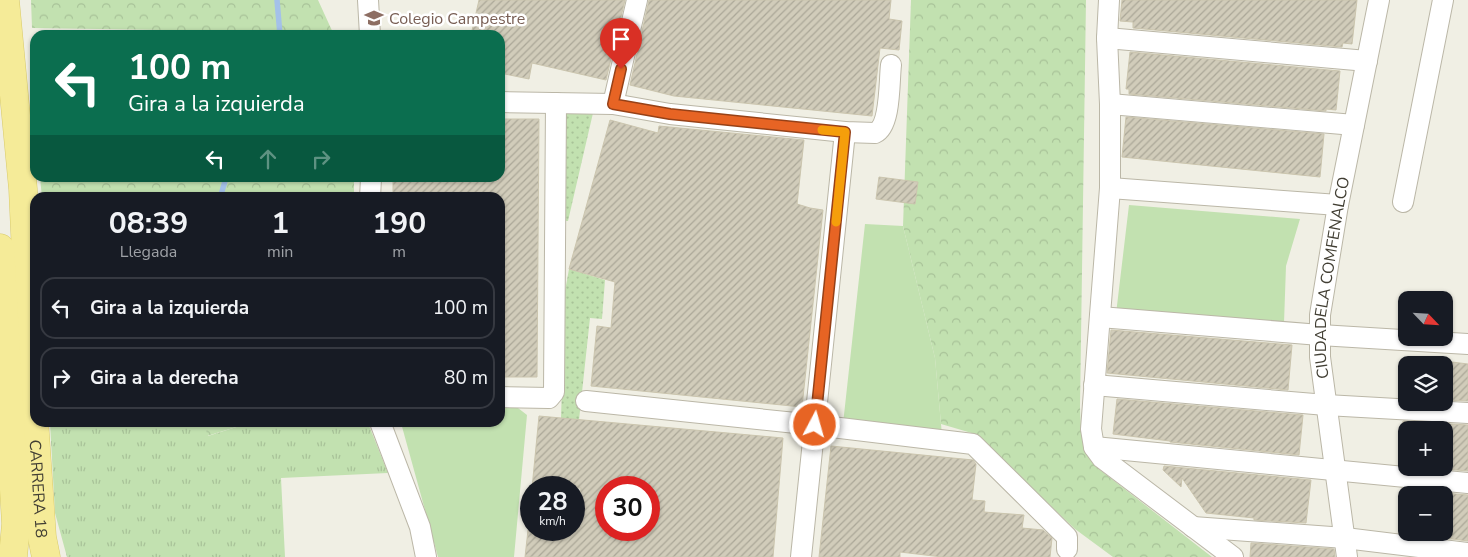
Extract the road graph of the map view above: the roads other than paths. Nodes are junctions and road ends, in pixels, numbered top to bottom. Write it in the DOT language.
graph roads {
  1 [pos="5,0"];
  2 [pos="368,0"];
  3 [pos="636,0"];
  4 [pos="1109,0"];
  5 [pos="1379,0"];
  6 [pos="1443,0"];
  7 [pos="370,30"];
  8 [pos="1107,38"];
  9 [pos="1367,61"];
  10 [pos="890,65"];
  11 [pos="505,102"];
  12 [pos="556,103"];
  13 [pos="613,104"];
  14 [pos="1110,104"];
  15 [pos="1354,125"];
  16 [pos="845,132"];
  17 [pos="1110,188"];
  18 [pos="1403,202"];
  19 [pos="1338,205"];
  20 [pos="0,248"];
  21 [pos="1100,317"];
  22 [pos="1320,335"];
  23 [pos="30,340"];
  24 [pos="1468,344"];
  25 [pos="1094,385"];
  26 [pos="505,397"];
  27 [pos="586,401"];
  28 [pos="1326,405"];
  29 [pos="1468,413"];
  30 [pos="815,425"];
  31 [pos="35,427"];
  32 [pos="382,427"];
  33 [pos="1094,447"];
  34 [pos="1335,471"];
  35 [pos="1468,483"];
  36 [pos="1193,527"];
  37 [pos="1346,548"];
  38 [pos="1066,549"];
  39 [pos="1468,553"];
  40 [pos="14,557"];
  41 [pos="46,557"];
  42 [pos="426,557"];
  43 [pos="801,557"];
  44 [pos="1233,557"];
  1 -- 23 [label="main road, CARRERA 18"];
  2 -- 7 [label="street"];
  3 -- 13 [label="street"];
  4 -- 8 [label="street"];
  5 -- 9 [label="street, CIUDADELA COMFENALCO"];
  6 -- 18 [label="street"];
  8 -- 9 [label="street"];
  8 -- 14 [label="street"];
  9 -- 15 [label="street, CIUDADELA COMFENALCO"];
  10 -- 16 [label="street"];
  11 -- 12 [label="street"];
  12 -- 13 [label="street"];
  12 -- 26 [label="street"];
  13 -- 16 [label="street"];
  14 -- 15 [label="street"];
  14 -- 17 [label="street"];
  15 -- 19 [label="street, CIUDADELA COMFENALCO"];
  16 -- 30 [label="street"];
  17 -- 19 [label="street"];
  17 -- 21 [label="street"];
  19 -- 22 [label="street, CIUDADELA COMFENALCO"];
  20 -- 40 [label="main road, CARRERA 18"];
  21 -- 22 [label="street"];
  21 -- 25 [label="street"];
  22 -- 24 [label="street"];
  22 -- 28 [label="street, CIUDADELA COMFENALCO"];
  25 -- 28 [label="street"];
  25 -- 33 [label="street"];
  27 -- 30 [label="street"];
  28 -- 29 [label="street"];
  28 -- 34 [label="street, CIUDADELA COMFENALCO"];
  30 -- 38 [label="street"];
  30 -- 43 [label="street"];
  31 -- 41 [label="main road, CARRERA 18"];
  32 -- 42 [label="street"];
  33 -- 34 [label="street"];
  33 -- 36 [label="street"];
  34 -- 35 [label="street"];
  34 -- 37 [label="street, CIUDADELA COMFENALCO"];
  36 -- 37 [label="street"];
  36 -- 44 [label="street"];
  37 -- 39 [label="street"];
}
